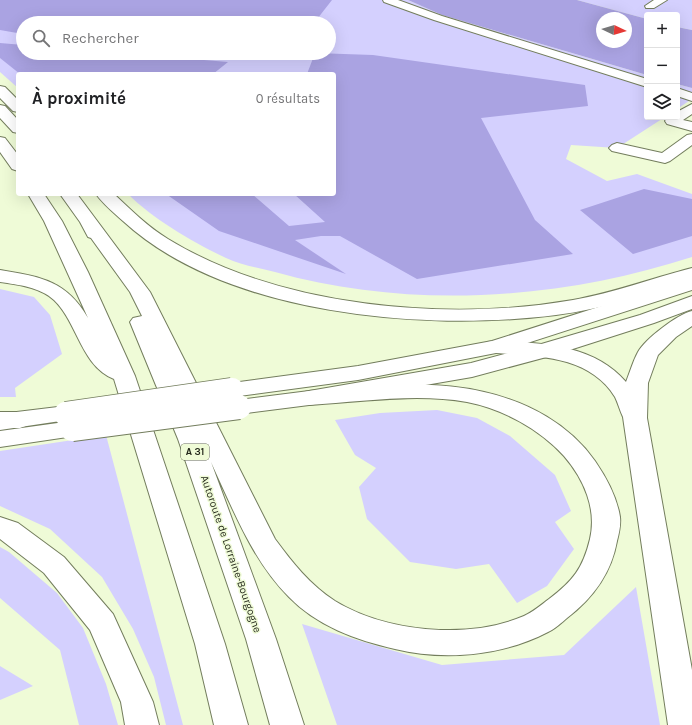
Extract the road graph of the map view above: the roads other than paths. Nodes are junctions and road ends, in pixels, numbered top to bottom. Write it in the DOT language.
graph roads {
  1 [pos="388,0"];
  2 [pos="662,0"];
  3 [pos="650,6"];
  4 [pos="644,82"];
  5 [pos="0,90"];
  6 [pos="680,93"];
  7 [pos="692,97"];
  8 [pos="16,106"];
  9 [pos="692,108"];
  10 [pos="0,109"];
  11 [pos="16,127"];
  12 [pos="692,127"];
  13 [pos="692,138"];
  14 [pos="0,141"];
  15 [pos="617,148"];
  16 [pos="16,163"];
  17 [pos="37,196"];
  18 [pos="69,196"];
  19 [pos="106,196"];
  20 [pos="88,221"];
  21 [pos="692,274"];
  22 [pos="0,276"];
  23 [pos="692,283"];
  24 [pos="692,302"];
  25 [pos="692,317"];
  26 [pos="496,347"];
  27 [pos="546,350"];
  28 [pos="124,376"];
  29 [pos="309,398"];
  30 [pos="236,399"];
  31 [pos="635,418"];
  32 [pos="6,421"];
  33 [pos="69,422"];
  34 [pos="0,439"];
  35 [pos="0,527"];
  36 [pos="142,725"];
  37 [pos="231,725"];
  38 [pos="287,725"];
  39 [pos="685,725"];
  1 -- 4 [label="main road"];
  2 -- 3 [label="main road"];
  5 -- 8 [label="main road"];
  6 -- 7 [label="main road"];
  9 -- 12 [label="main road"];
  10 -- 11 [label="main road"];
  13 -- 15 [label="main road"];
  14 -- 16 [label="main road"];
  17 -- 28 [label="main road"];
  18 -- 20 [label="main road, Autoroute de Lorraine-Bourgogne / A 31"];
  19 -- 21 [label="main road"];
  20 -- 29 [label="main road"];
  20 -- 38 [label="main road, Autoroute de Lorraine-Bourgogne / A 31"];
  22 -- 28 [label="main road"];
  23 -- 26 [label="main road"];
  24 -- 27 [label="main road"];
  25 -- 31 [label="main road"];
  26 -- 27 [label="main road"];
  26 -- 30 [label="main road"];
  27 -- 29 [label="main road"];
  27 -- 31 [label="main road"];
  28 -- 37 [label="main road"];
  29 -- 30 [label="main road"];
  30 -- 33 [label="main road, bridge"];
  31 -- 39 [label="main road"];
  32 -- 33 [label="main road"];
  33 -- 34 [label="main road"];
  35 -- 36 [label="main road"];
}
